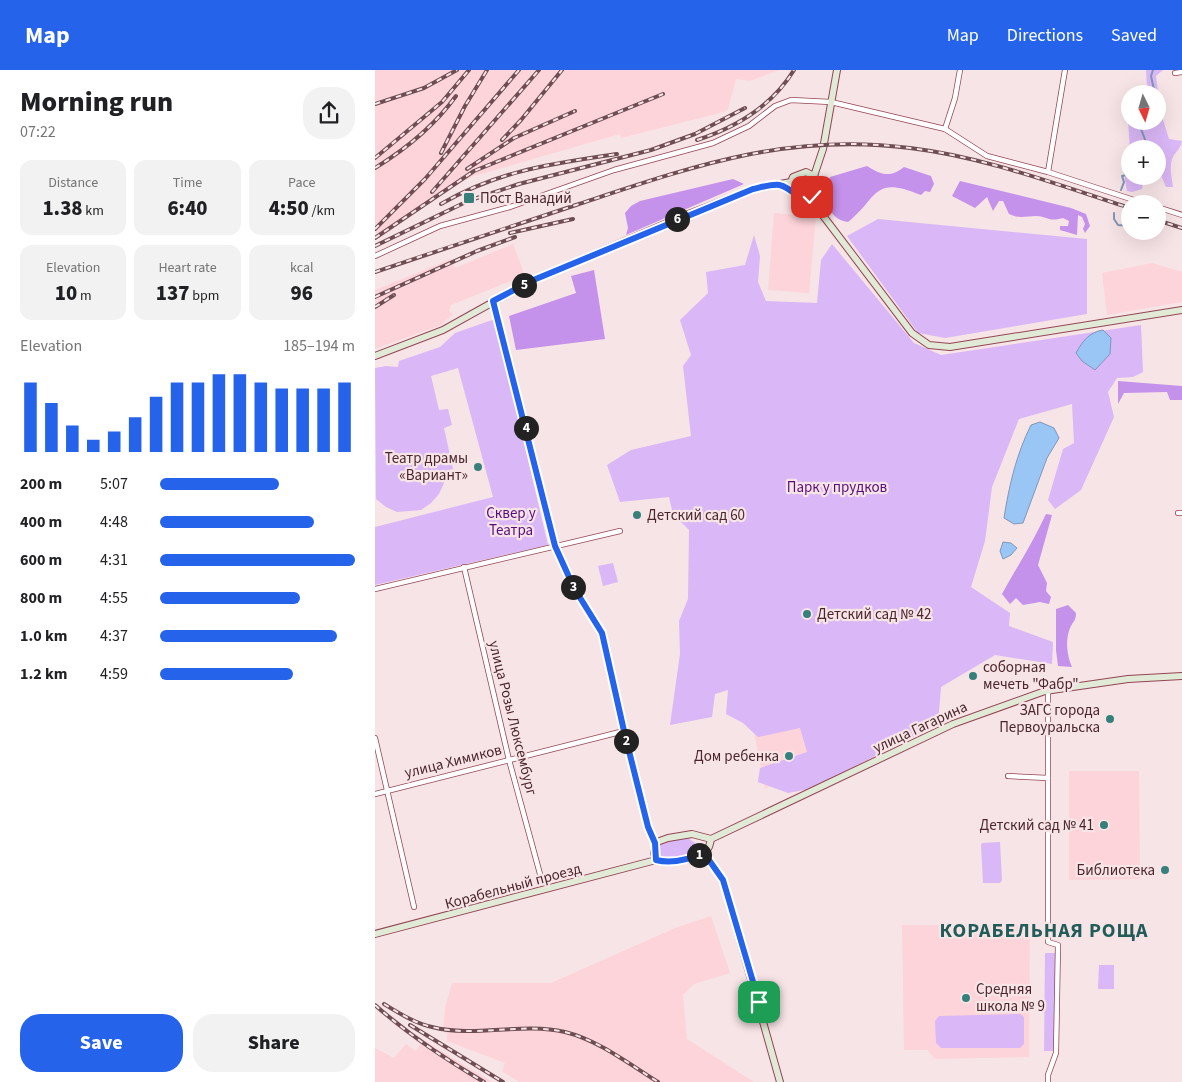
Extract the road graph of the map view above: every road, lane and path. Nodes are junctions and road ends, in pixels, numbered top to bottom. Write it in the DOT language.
graph roads {
  1 [pos="837,70"];
  2 [pos="960,70"];
  3 [pos="1065,70"];
  4 [pos="1175,72"];
  5 [pos="1182,72"];
  6 [pos="831,102"];
  7 [pos="945,129"];
  8 [pos="1048,172"];
  9 [pos="814,173"];
  10 [pos="792,185"];
  11 [pos="1121,196"];
  12 [pos="813,198"];
  13 [pos="1166,210"];
  14 [pos="1182,215"];
  15 [pos="375,256"];
  16 [pos="493,301"];
  17 [pos="1182,310"];
  18 [pos="375,356"];
  19 [pos="620,531"];
  20 [pos="555,546"];
  21 [pos="464,568"];
  22 [pos="375,589"];
  23 [pos="1182,676"];
  24 [pos="1048,690"];
  25 [pos="624,731"];
  26 [pos="375,738"];
  27 [pos="509,760"];
  28 [pos="1008,776"];
  29 [pos="1048,778"];
  30 [pos="387,791"];
  31 [pos="375,794"];
  32 [pos="711,839"];
  33 [pos="655,843"];
  34 [pos="704,853"];
  35 [pos="656,860"];
  36 [pos="540,874"];
  37 [pos="414,907"];
  38 [pos="375,934"];
  39 [pos="780,1082"];
  40 [pos="1048,1082"];
  1 -- 6 [label="street"];
  2 -- 7 [label="street"];
  3 -- 8 [label="street"];
  4 -- 5 [label="street"];
  6 -- 7 [label="street"];
  6 -- 9 [label="street"];
  6 -- 15 [label="street"];
  7 -- 8 [label="street"];
  8 -- 11 [label="street"];
  9 -- 10 [label="street"];
  9 -- 12 [label="street"];
  10 -- 12 [label="street"];
  10 -- 16 [label="street"];
  12 -- 17 [label="street"];
  13 -- 14 [label="street"];
  16 -- 18 [label="street"];
  16 -- 20 [label="street"];
  19 -- 20 [label="street"];
  20 -- 21 [label="street"];
  20 -- 25 [label="street"];
  21 -- 22 [label="street"];
  21 -- 27 [label="street, улица Розы Люксембург"];
  23 -- 24 [label="street, улица Гагарина"];
  24 -- 29 [label="street"];
  24 -- 32 [label="street, улица Гагарина"];
  25 -- 27 [label="street, улица Химиков"];
  25 -- 33 [label="street"];
  26 -- 30 [label="street"];
  27 -- 30 [label="street, улица Химиков"];
  27 -- 36 [label="street, улица Розы Люксембург"];
  28 -- 29 [label="street"];
  29 -- 40 [label="street"];
  30 -- 31 [label="street, улица Химиков"];
  30 -- 37 [label="street"];
  32 -- 33 [label="street"];
  32 -- 34 [label="street"];
  33 -- 35 [label="street"];
  34 -- 35 [label="street, Корабельный проезд"];
  34 -- 39 [label="street"];
  35 -- 38 [label="street, Корабельный проезд"];
}
